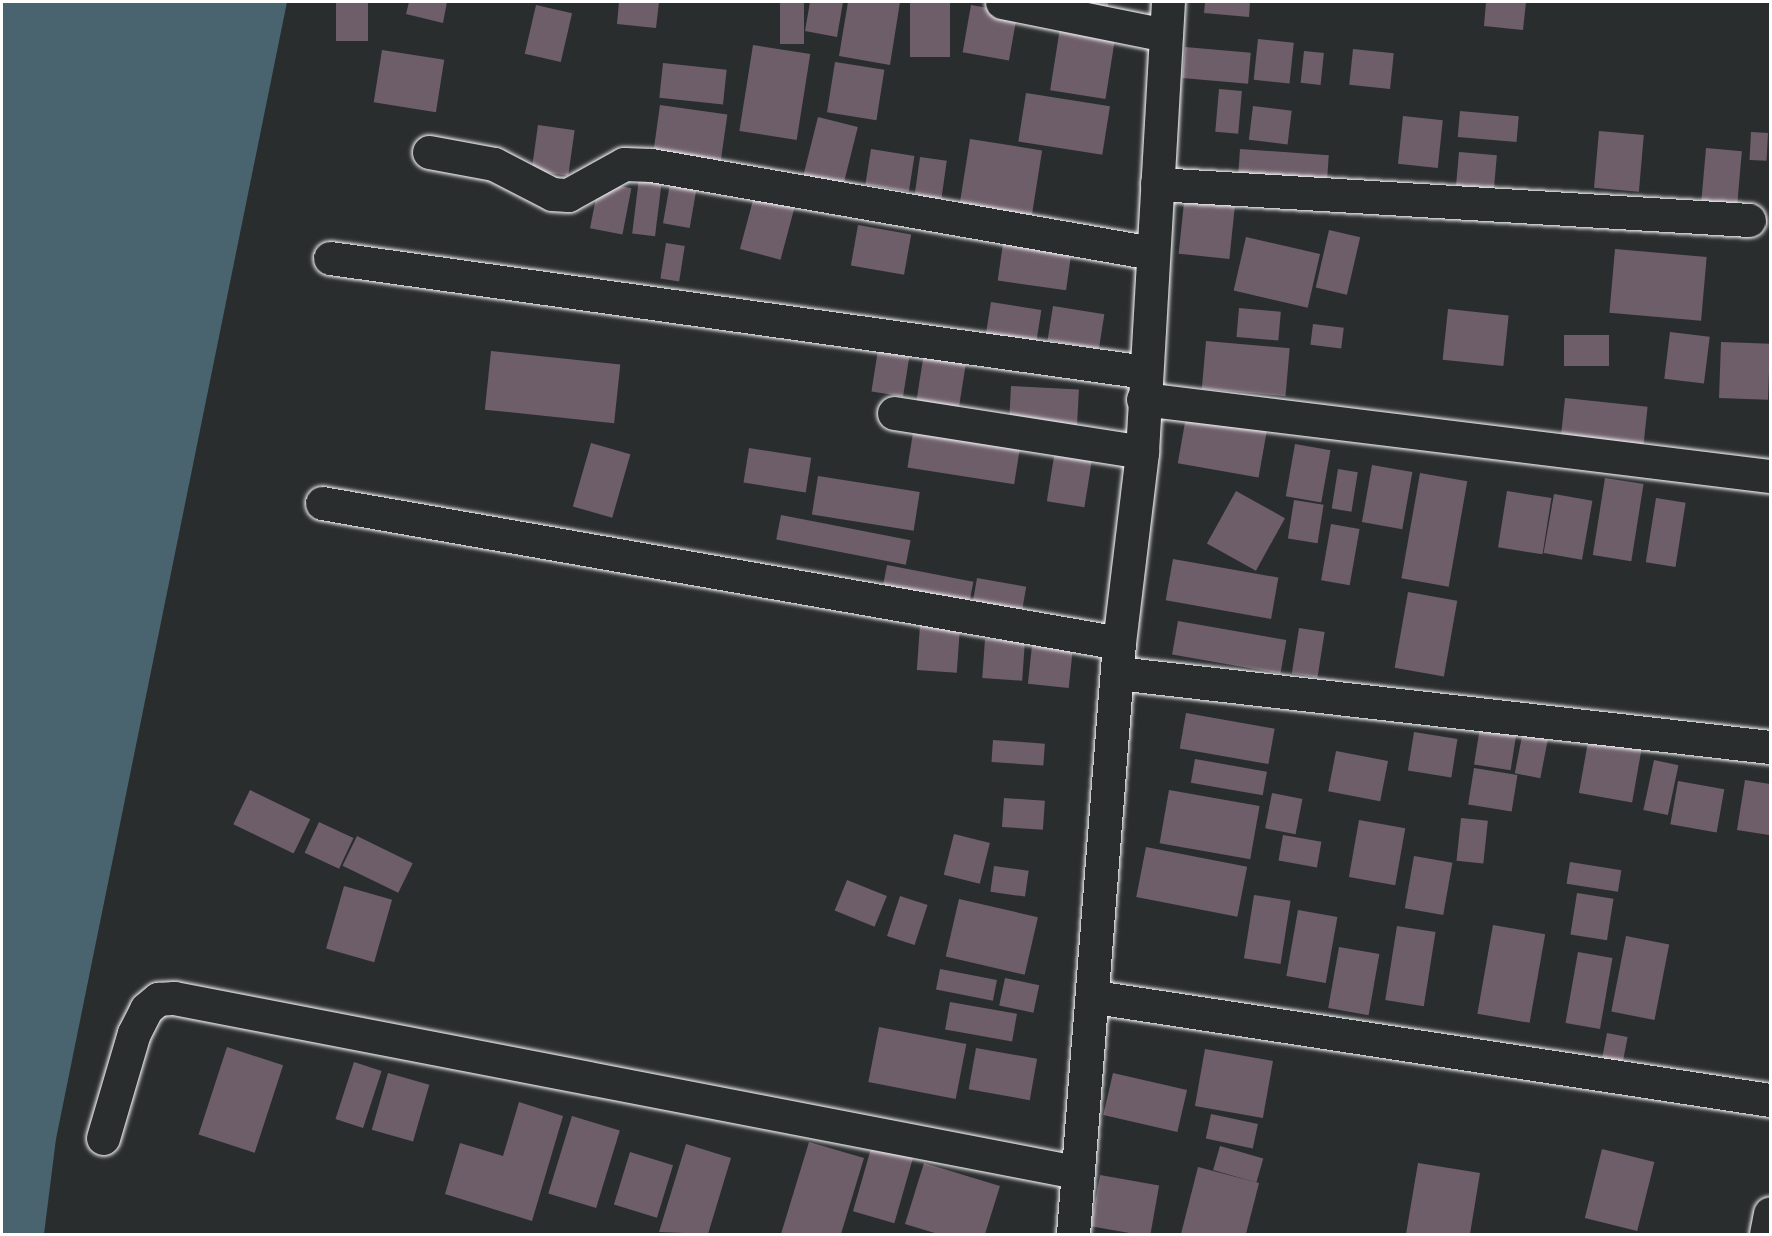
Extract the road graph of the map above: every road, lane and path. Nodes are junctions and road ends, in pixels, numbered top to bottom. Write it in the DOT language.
graph roads {
  1 [pos="1002,2"];
  2 [pos="1168,2"];
  3 [pos="1165,34"];
  4 [pos="429,152"];
  5 [pos="1157,184"];
  6 [pos="1749,220"];
  7 [pos="1152,253"];
  8 [pos="330,258"];
  9 [pos="1144,386"];
  10 [pos="894,413"];
  11 [pos="1142,452"];
  12 [pos="1770,476"];
  13 [pos="322,503"];
  14 [pos="1118,658"];
  15 [pos="1770,747"];
  16 [pos="1095,997"];
  17 [pos="1770,1100"];
  18 [pos="103,1138"];
  19 [pos="1076,1172"];
  20 [pos="1770,1213"];
  21 [pos="1073,1234"];
  22 [pos="1766,1234"];
  1 -- 3 [label="street"];
  2 -- 3 [label="street"];
  3 -- 5 [label="street"];
  4 -- 7 [label="street"];
  5 -- 6 [label="street"];
  5 -- 7 [label="street"];
  7 -- 9 [label="street"];
  8 -- 9 [label="street"];
  9 -- 11 [label="street"];
  9 -- 12 [label="street"];
  10 -- 11 [label="street"];
  11 -- 14 [label="street"];
  13 -- 14 [label="street"];
  14 -- 15 [label="street"];
  14 -- 16 [label="street"];
  16 -- 17 [label="street"];
  16 -- 19 [label="street"];
  18 -- 19 [label="street"];
  19 -- 21 [label="street"];
  20 -- 22 [label="street"];
}
